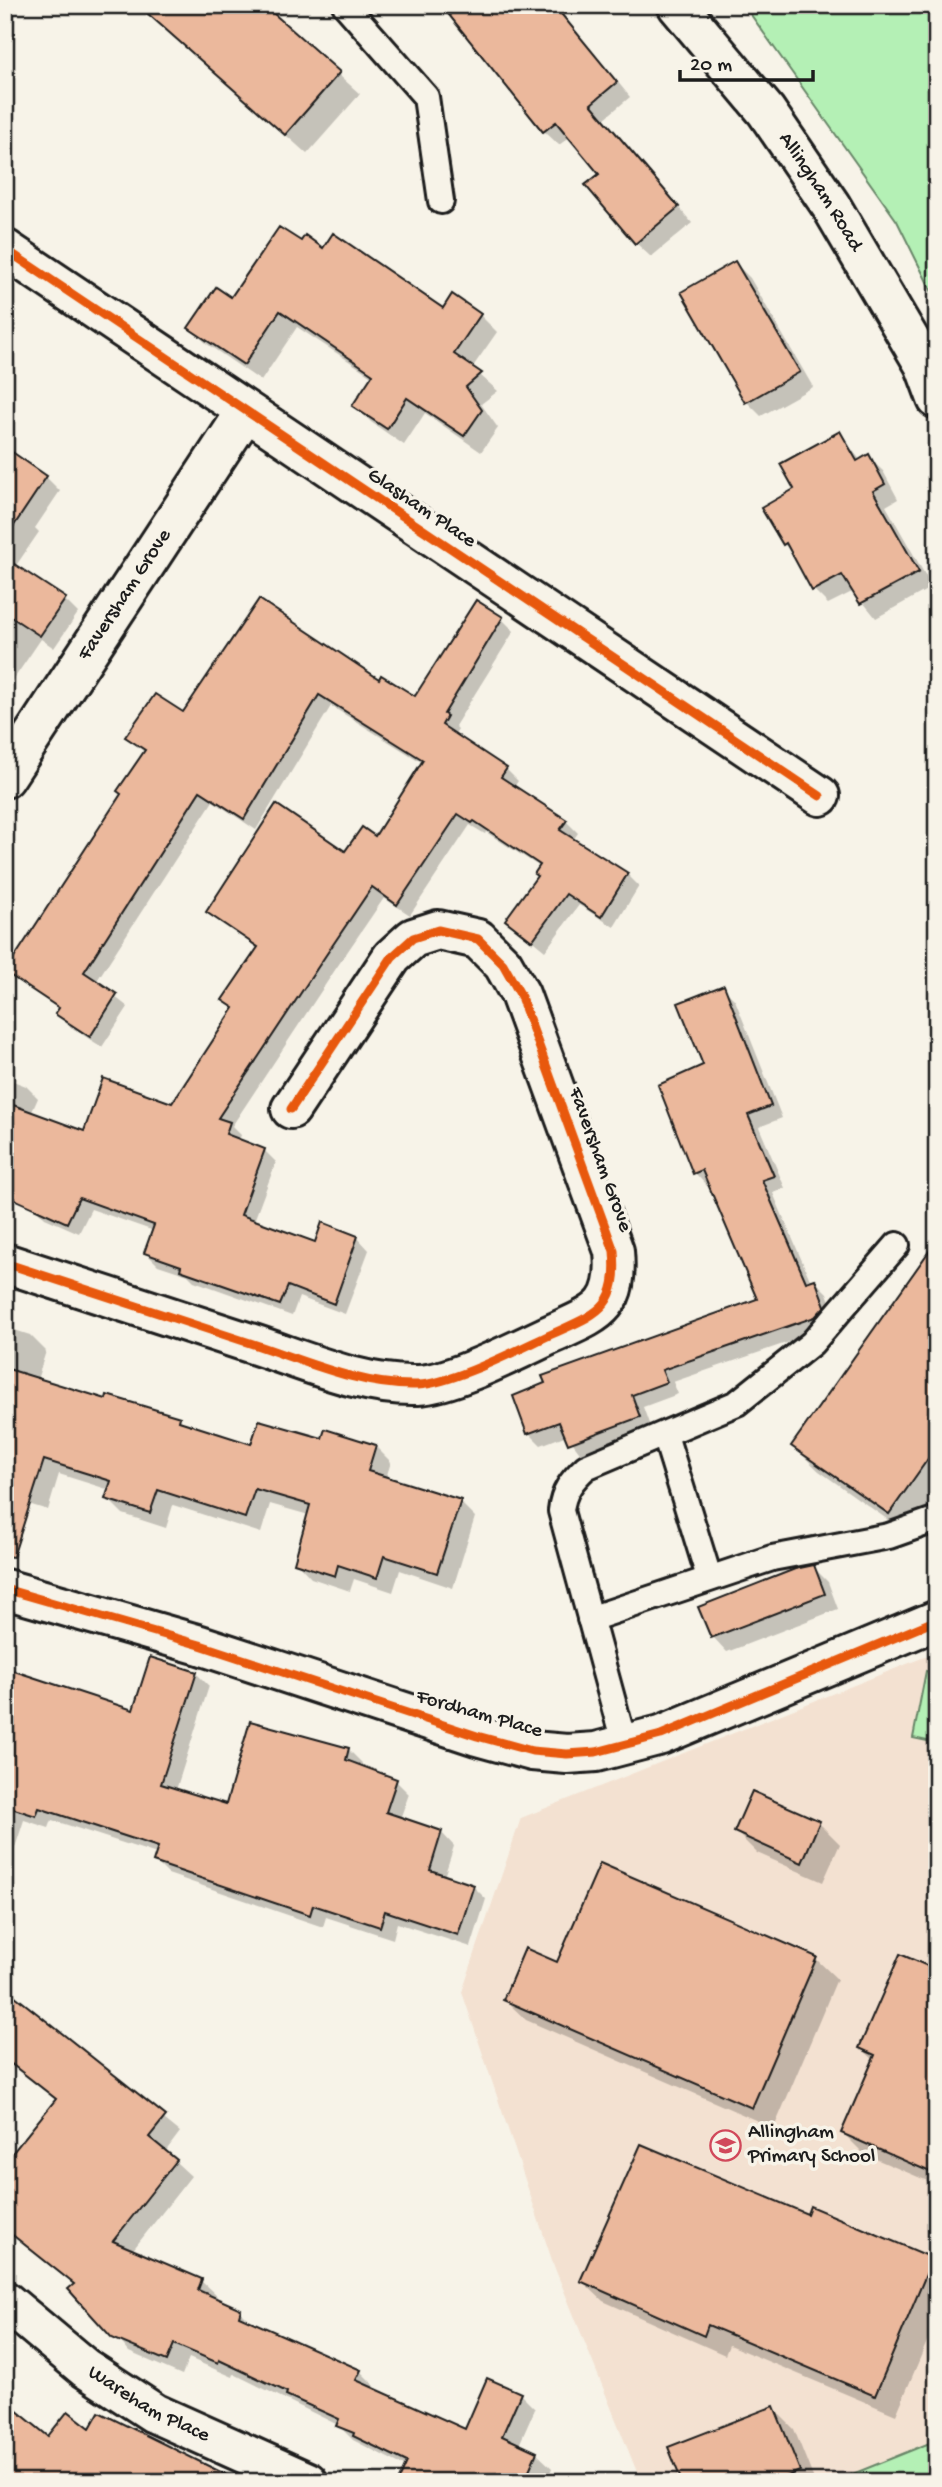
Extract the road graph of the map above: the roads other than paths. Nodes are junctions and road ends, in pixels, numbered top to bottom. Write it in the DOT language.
graph roads {
  1 [pos="345,5"];
  2 [pos="677,5"];
  3 [pos="441,201"];
  4 [pos="5,249"];
  5 [pos="937,399"];
  6 [pos="245,412"];
  7 [pos="5,778"];
  8 [pos="820,796"];
  9 [pos="291,1110"];
  10 [pos="897,1245"];
  11 [pos="5,1263"];
  12 [pos="665,1435"];
  13 [pos="937,1519"];
  14 [pos="709,1577"];
  15 [pos="5,1589"];
  16 [pos="590,1619"];
  17 [pos="937,1620"];
  18 [pos="625,1746"];
  19 [pos="5,2301"];
  20 [pos="308,2482"];
  1 -- 3 [label="lane"];
  2 -- 5 [label="street, Allingham Road"];
  4 -- 6 [label="street, Glasham Place"];
  6 -- 7 [label="street, Faversham Grove"];
  6 -- 8 [label="street, Glasham Place"];
  9 -- 11 [label="street, Faversham Grove"];
  10 -- 12 [label="lane"];
  12 -- 14 [label="lane"];
  12 -- 16 [label="lane"];
  13 -- 14 [label="lane"];
  14 -- 16 [label="lane"];
  15 -- 18 [label="street, Fordham Place"];
  16 -- 18 [label="lane"];
  17 -- 18 [label="street, Fordham Place"];
  19 -- 20 [label="street, Wareham Place"];
}
